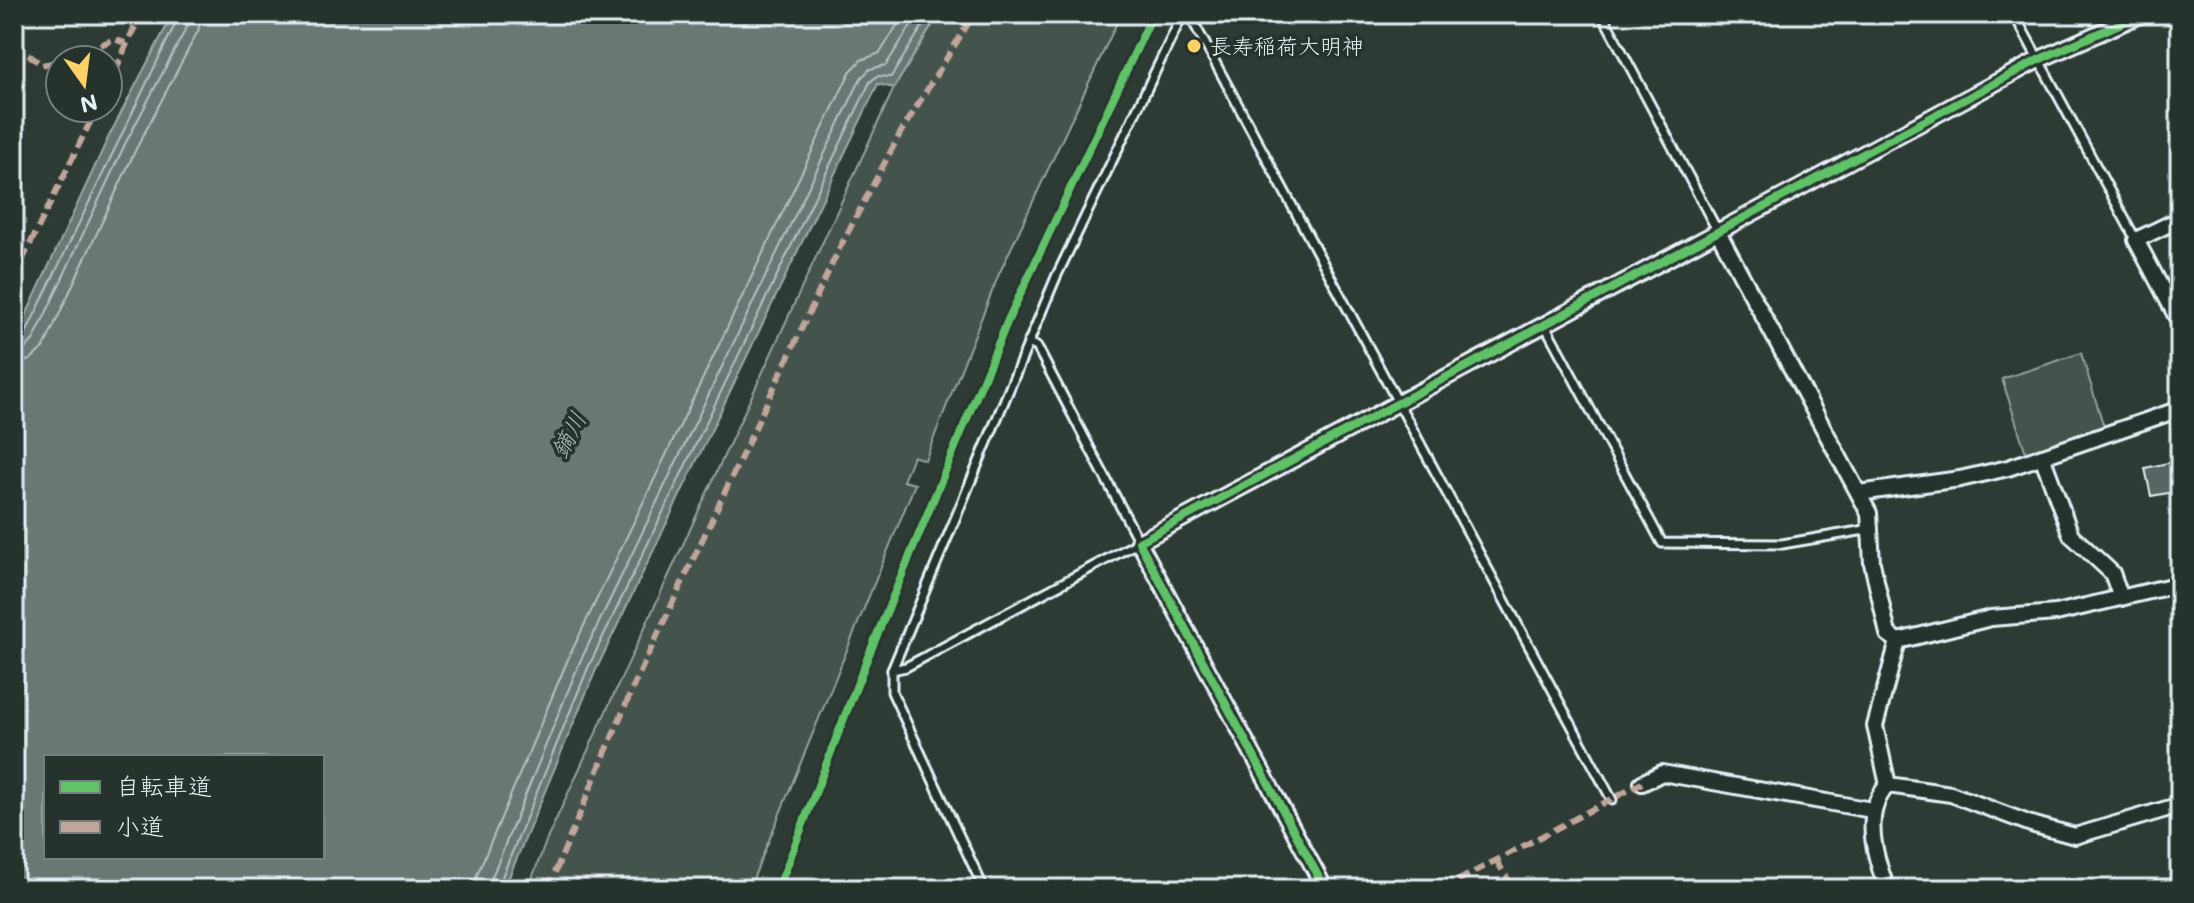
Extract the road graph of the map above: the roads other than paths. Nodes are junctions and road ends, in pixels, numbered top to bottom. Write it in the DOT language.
graph roads {
  1 [pos="1183,14"];
  2 [pos="1189,14"];
  3 [pos="1602,14"];
  4 [pos="2014,14"];
  5 [pos="2142,14"];
  6 [pos="2038,60"];
  7 [pos="2180,219"];
  8 [pos="1717,230"];
  9 [pos="2136,240"];
  10 [pos="1544,323"];
  11 [pos="2180,323"];
  12 [pos="1028,343"];
  13 [pos="1396,402"];
  14 [pos="2180,409"];
  15 [pos="2042,456"];
  16 [pos="1859,493"];
  17 [pos="1871,529"];
  18 [pos="1139,542"];
  19 [pos="2180,584"];
  20 [pos="2121,598"];
  21 [pos="1898,641"];
  22 [pos="892,670"];
  23 [pos="1642,783"];
  24 [pos="1888,785"];
  25 [pos="1612,800"];
  26 [pos="2180,805"];
  27 [pos="1872,810"];
  28 [pos="984,889"];
  29 [pos="1325,889"];
  30 [pos="1887,889"];
  1 -- 12 [label="lane"];
  2 -- 13 [label="lane"];
  3 -- 8 [label="lane"];
  4 -- 6 [label="lane"];
  5 -- 6 [label="street"];
  6 -- 8 [label="street"];
  6 -- 9 [label="lane"];
  7 -- 9 [label="street"];
  8 -- 10 [label="street"];
  8 -- 16 [label="street"];
  9 -- 11 [label="street"];
  10 -- 13 [label="street"];
  10 -- 17 [label="lane"];
  12 -- 18 [label="lane"];
  12 -- 22 [label="lane"];
  13 -- 18 [label="street"];
  13 -- 25 [label="lane"];
  14 -- 15 [label="street"];
  15 -- 16 [label="street"];
  15 -- 20 [label="street"];
  16 -- 17 [label="street"];
  17 -- 21 [label="street"];
  18 -- 22 [label="lane"];
  18 -- 29 [label="street"];
  19 -- 20 [label="street"];
  20 -- 21 [label="street"];
  21 -- 24 [label="street"];
  22 -- 28 [label="lane"];
  23 -- 27 [label="street"];
  24 -- 26 [label="street"];
  24 -- 27 [label="street"];
  27 -- 30 [label="street"];
}
